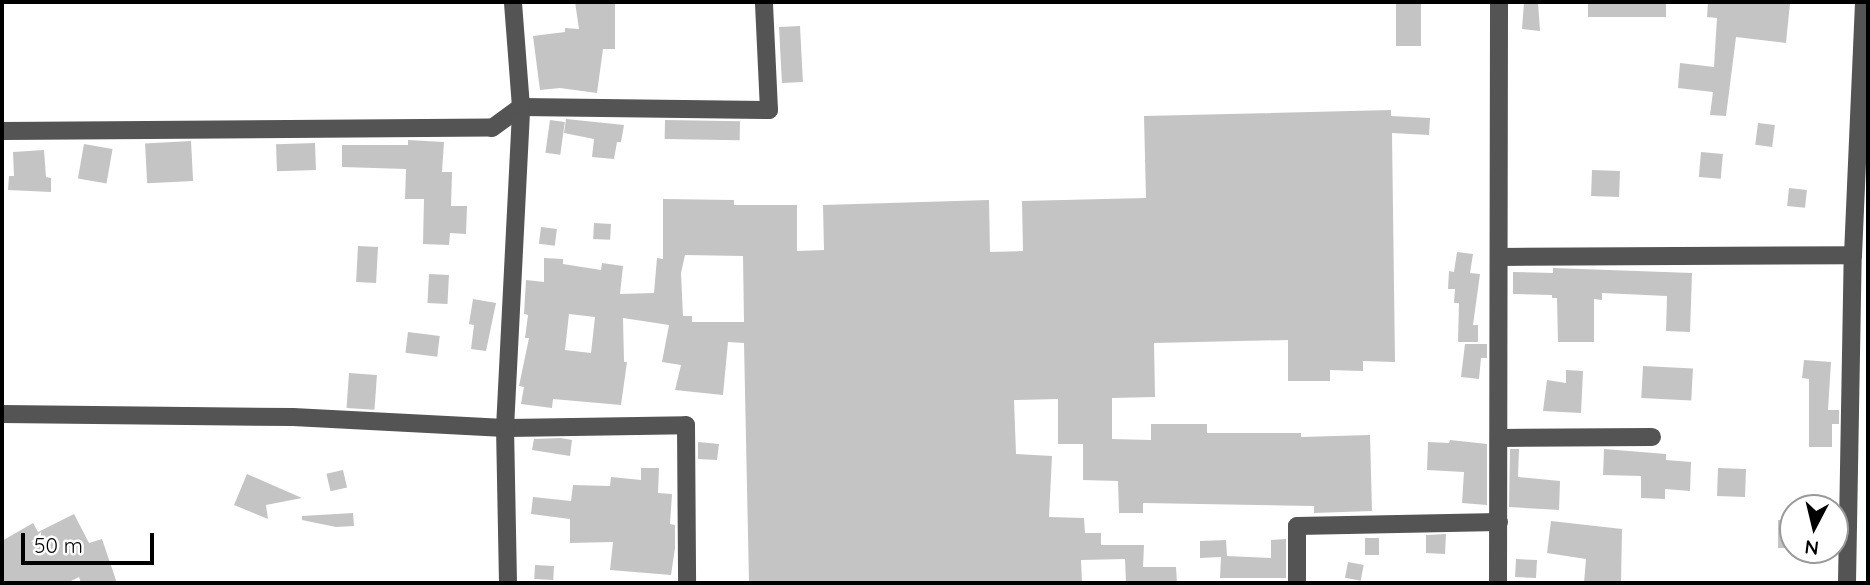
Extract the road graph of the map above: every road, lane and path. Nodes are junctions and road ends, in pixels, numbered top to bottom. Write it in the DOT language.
graph roads {
  1 [pos="513,2"];
  2 [pos="764,2"];
  3 [pos="1499,2"];
  4 [pos="1864,2"];
  5 [pos="521,107"];
  6 [pos="2,131"];
  7 [pos="1853,255"];
  8 [pos="1499,257"];
  9 [pos="2,414"];
  10 [pos="505,428"];
  11 [pos="1652,437"];
  12 [pos="1500,438"];
  13 [pos="1499,522"];
  14 [pos="509,583"];
  15 [pos="687,583"];
  16 [pos="1297,583"];
  17 [pos="1498,583"];
  18 [pos="1847,583"];
  1 -- 5 [label="street"];
  2 -- 5 [label="street"];
  3 -- 8 [label="street"];
  4 -- 7 [label="street"];
  5 -- 6 [label="street"];
  5 -- 10 [label="street"];
  7 -- 8 [label="street"];
  7 -- 18 [label="street"];
  8 -- 12 [label="street"];
  9 -- 10 [label="street"];
  10 -- 14 [label="street"];
  10 -- 15 [label="street"];
  11 -- 12 [label="street"];
  12 -- 13 [label="street"];
  13 -- 16 [label="street"];
  13 -- 17 [label="street"];
}
